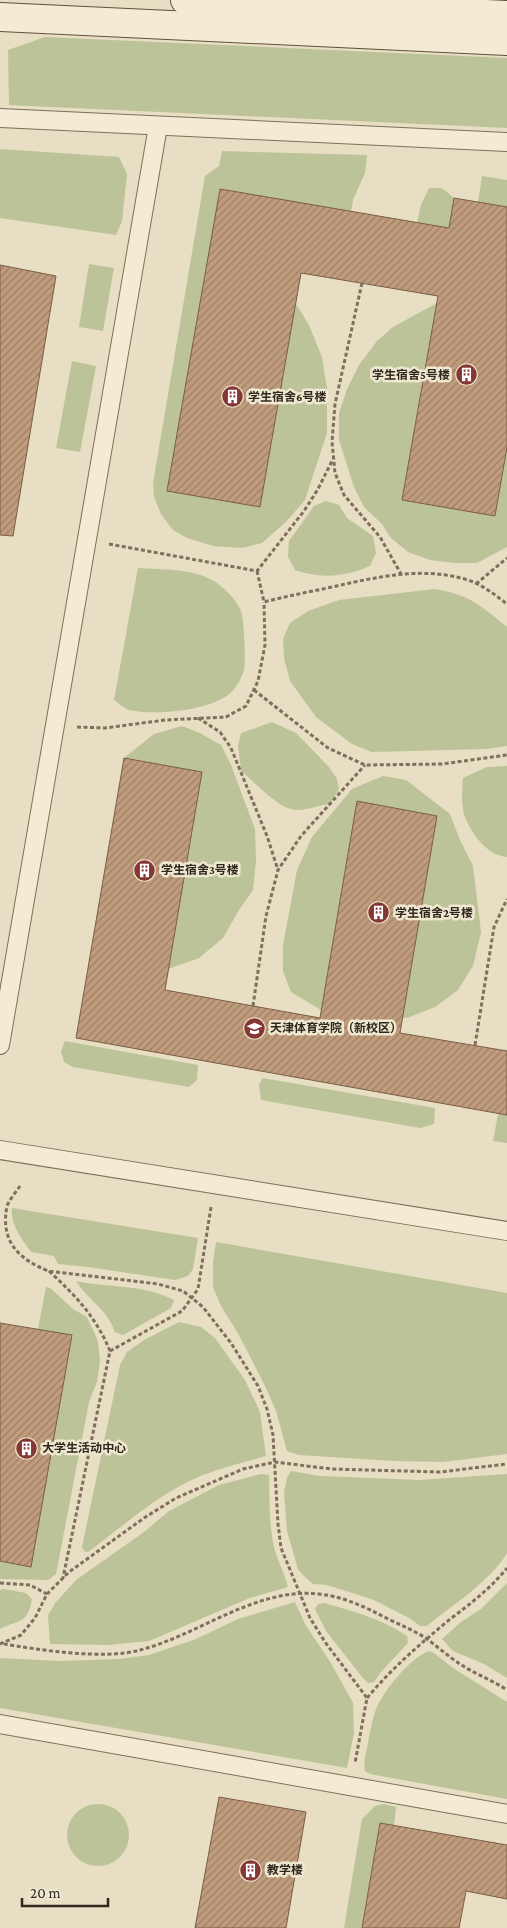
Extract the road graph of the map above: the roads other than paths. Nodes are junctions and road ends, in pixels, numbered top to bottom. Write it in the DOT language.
graph roads {
  1 [pos="185,0"];
  2 [pos="507,15"];
  3 [pos="0,17"];
  4 [pos="507,41"];
  5 [pos="0,118"];
  6 [pos="158,126"];
  7 [pos="507,142"];
  8 [pos="0,1046"];
  9 [pos="0,1150"];
  10 [pos="507,1231"];
  11 [pos="0,1724"];
  12 [pos="507,1814"];
  1 -- 2 [label="main road"];
  3 -- 4 [label="main road"];
  5 -- 6 [label="lane"];
  6 -- 7 [label="lane"];
  6 -- 8 [label="lane"];
  9 -- 10 [label="lane"];
  11 -- 12 [label="lane"];
}
